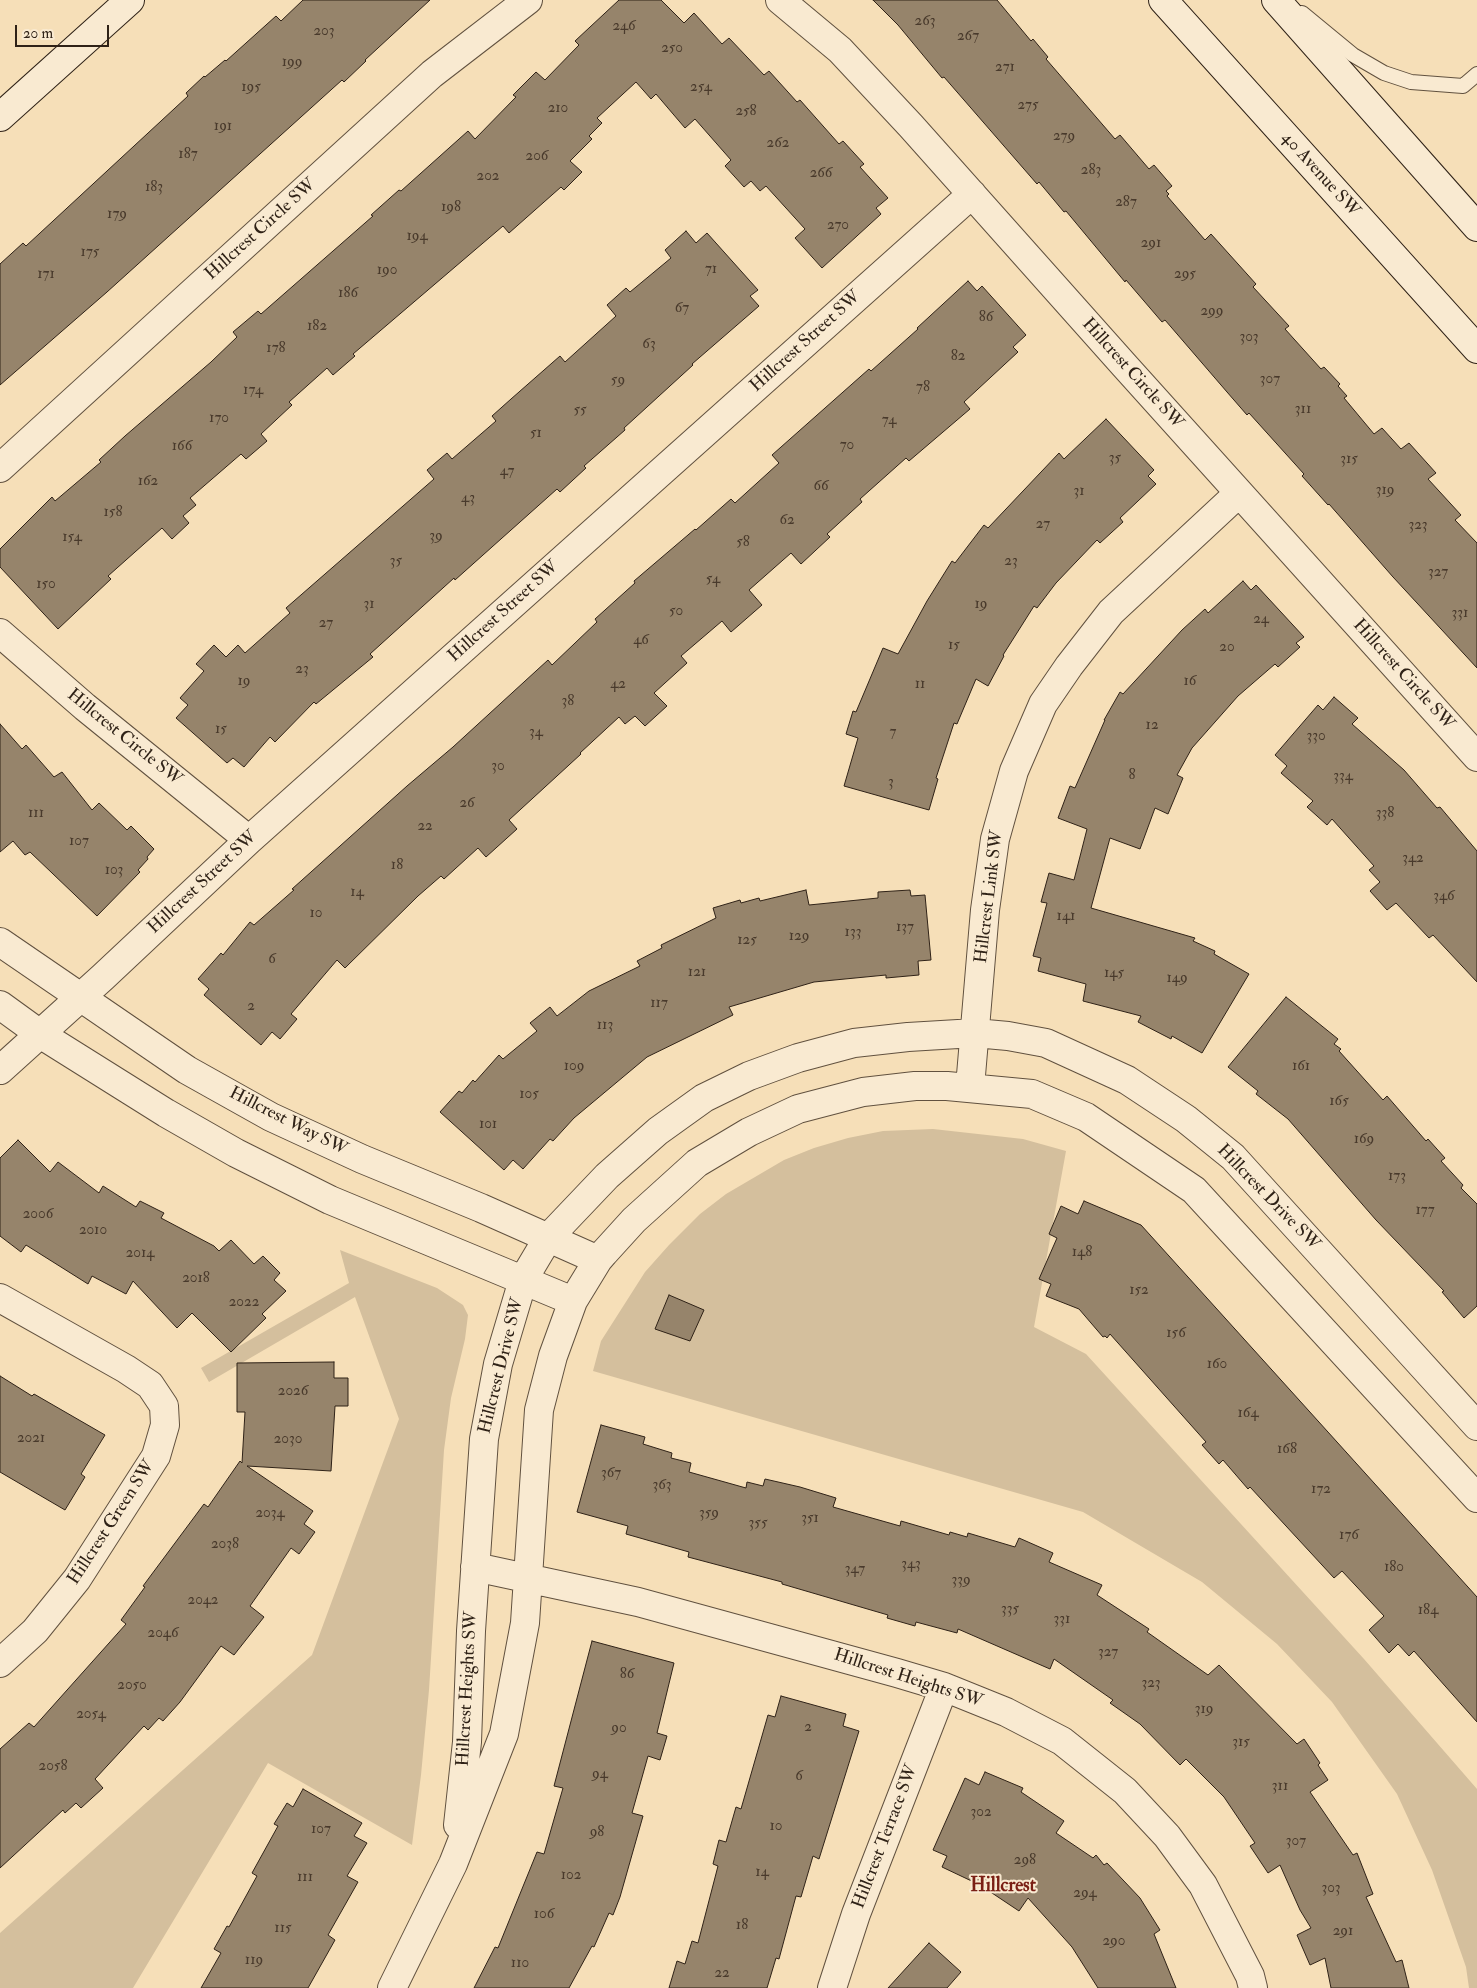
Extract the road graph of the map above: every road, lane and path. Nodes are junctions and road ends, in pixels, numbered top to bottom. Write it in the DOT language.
graph roads {
  1 [pos="130,0"];
  2 [pos="528,0"];
  3 [pos="780,0"];
  4 [pos="1164,0"];
  5 [pos="1276,0"];
  6 [pos="1287,0"];
  7 [pos="1477,74"];
  8 [pos="0,117"];
  9 [pos="972,194"];
  10 [pos="1477,227"];
  11 [pos="1477,349"];
  12 [pos="0,468"];
  13 [pos="1239,493"];
  14 [pos="0,633"];
  15 [pos="1477,757"];
  16 [pos="249,840"];
  17 [pos="0,942"];
  18 [pos="80,997"];
  19 [pos="0,1006"];
  20 [pos="975,1033"];
  21 [pos="40,1034"];
  22 [pos="0,1070"];
  23 [pos="970,1087"];
  24 [pos="548,1238"];
  25 [pos="598,1260"];
  26 [pos="523,1280"];
  27 [pos="0,1298"];
  28 [pos="573,1301"];
  29 [pos="1477,1426"];
  30 [pos="1477,1498"];
  31 [pos="475,1567"];
  32 [pos="528,1578"];
  33 [pos="0,1663"];
  34 [pos="944,1687"];
  35 [pos="453,1864"];
  36 [pos="392,1988"];
  37 [pos="832,1988"];
  38 [pos="1253,1988"];
  1 -- 8 [label="street"];
  2 -- 12 [label="street, Hillcrest Circle SW"];
  3 -- 9 [label="street, Hillcrest Circle SW"];
  4 -- 11 [label="street, 40 Avenue SW"];
  5 -- 10 [label="street"];
  6 -- 7 [label="lane"];
  9 -- 13 [label="street, Hillcrest Circle SW"];
  9 -- 16 [label="street, Hillcrest Street SW"];
  13 -- 15 [label="street, Hillcrest Circle SW"];
  13 -- 20 [label="street, Hillcrest Link SW"];
  14 -- 16 [label="street, Hillcrest Circle SW"];
  16 -- 18 [label="street, Hillcrest Street SW"];
  17 -- 18 [label="street, Hillcrest Way SW"];
  18 -- 21 [label="street, Hillcrest Street SW"];
  18 -- 24 [label="street, Hillcrest Way SW"];
  19 -- 21 [label="street"];
  20 -- 23 [label="street, Hillcrest Link SW"];
  20 -- 24 [label="street, Hillcrest Drive SW"];
  20 -- 29 [label="street, Hillcrest Drive SW"];
  21 -- 22 [label="street, Hillcrest Street SW"];
  21 -- 26 [label="street"];
  23 -- 25 [label="street"];
  23 -- 30 [label="street"];
  24 -- 25 [label="street, Hillcrest Way SW"];
  24 -- 26 [label="street, Hillcrest Drive SW"];
  25 -- 28 [label="street"];
  26 -- 28 [label="street"];
  26 -- 31 [label="street, Hillcrest Drive SW"];
  27 -- 33 [label="street, Hillcrest Green SW"];
  28 -- 32 [label="street"];
  31 -- 32 [label="street, Hillcrest Heights SW"];
  31 -- 35 [label="street, Hillcrest Heights SW"];
  32 -- 34 [label="street, Hillcrest Heights SW"];
  32 -- 35 [label="street, Hillcrest Heights SW"];
  34 -- 37 [label="street, Hillcrest Terrace SW"];
  34 -- 38 [label="street, Hillcrest Heights SW"];
  35 -- 36 [label="street, Hillcrest Heights SW"];
}
